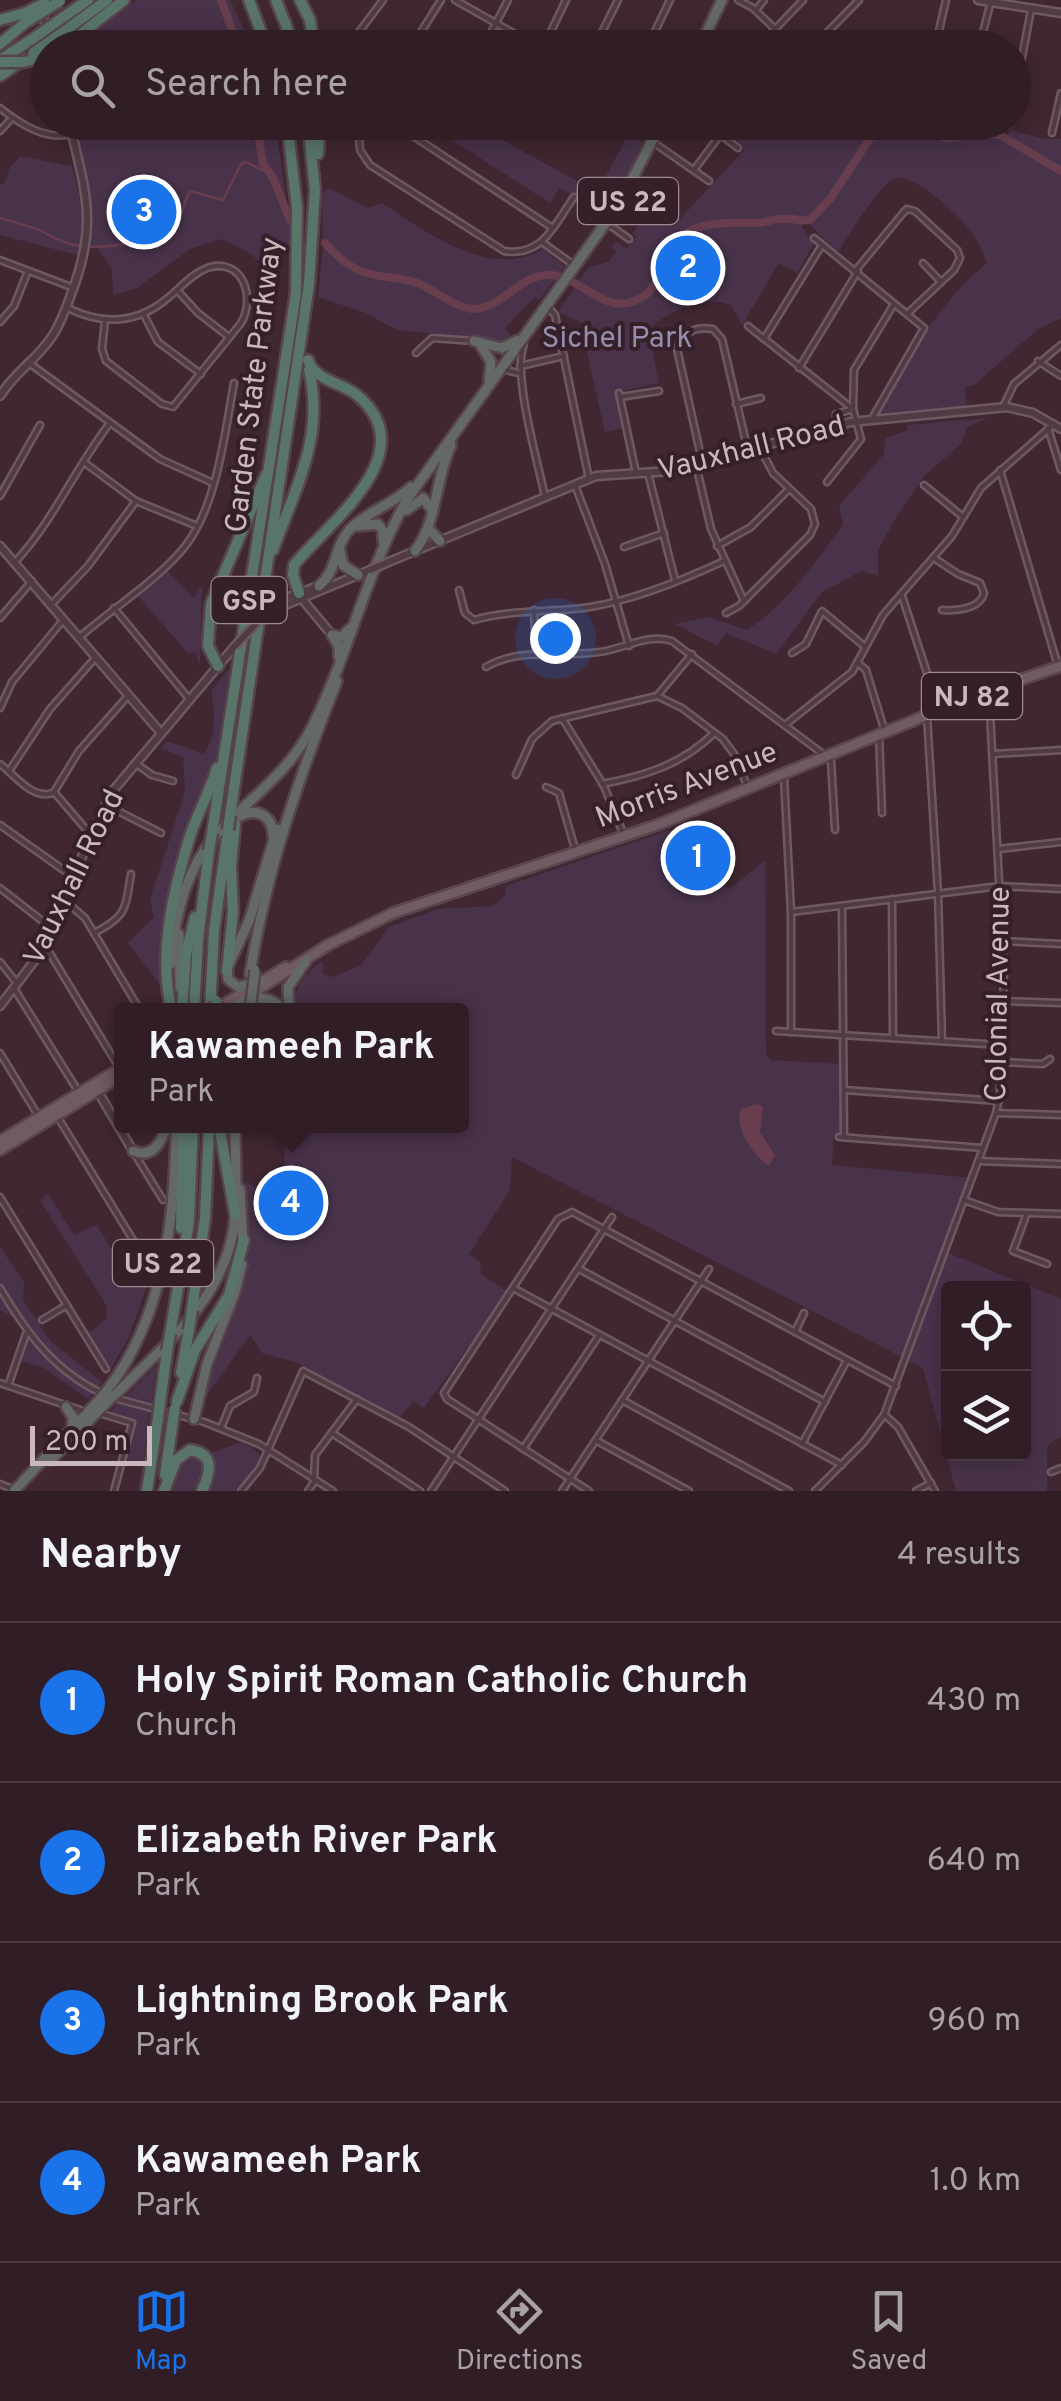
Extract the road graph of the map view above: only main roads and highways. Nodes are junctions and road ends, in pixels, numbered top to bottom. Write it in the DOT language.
graph roads {
  1 [pos="50,0"];
  2 [pos="78,0"];
  3 [pos="88,0"];
  4 [pos="106,0"];
  5 [pos="124,0"];
  6 [pos="249,0"];
  7 [pos="276,0"];
  8 [pos="725,0"];
  9 [pos="62,12"];
  10 [pos="0,20"];
  11 [pos="28,27"];
  12 [pos="86,30"];
  13 [pos="260,30"];
  14 [pos="287,30"];
  15 [pos="711,30"];
  16 [pos="0,42"];
  17 [pos="0,52"];
  18 [pos="30,56"];
  19 [pos="30,60"];
  20 [pos="0,61"];
  21 [pos="0,75"];
  22 [pos="289,140"];
  23 [pos="310,140"];
  24 [pos="319,140"];
  25 [pos="656,140"];
  26 [pos="659,140"];
  27 [pos="315,190"];
  28 [pos="574,270"];
  29 [pos="562,288"];
  30 [pos="302,332"];
  31 [pos="524,340"];
  32 [pos="308,360"];
  33 [pos="488,385"];
  34 [pos="451,445"];
  35 [pos="269,470"];
  36 [pos="423,474"];
  37 [pos="407,510"];
  38 [pos="432,510"];
  39 [pos="429,529"];
  40 [pos="347,533"];
  41 [pos="440,540"];
  42 [pos="340,546"];
  43 [pos="416,551"];
  44 [pos="379,561"];
  45 [pos="358,574"];
  46 [pos="264,575"];
  47 [pos="320,586"];
  48 [pos="300,596"];
  49 [pos="356,618"];
  50 [pos="340,659"];
  51 [pos="218,666"];
  52 [pos="1060,666"];
  53 [pos="228,729"];
  54 [pos="294,793"];
  55 [pos="227,824"];
  56 [pos="272,844"];
  57 [pos="202,902"];
  58 [pos="328,945"];
  59 [pos="306,961"];
  60 [pos="226,971"];
  61 [pos="261,981"];
  62 [pos="175,1003"];
  63 [pos="176,1003"];
  64 [pos="177,1003"];
  65 [pos="195,1003"];
  66 [pos="213,1003"];
  67 [pos="220,1003"];
  68 [pos="247,1003"];
  69 [pos="251,1003"];
  70 [pos="252,1003"];
  71 [pos="276,1003"];
  72 [pos="286,1003"];
  73 [pos="114,1075"];
  74 [pos="114,1076"];
  75 [pos="81,1096"];
  76 [pos="41,1121"];
  77 [pos="163,1133"];
  78 [pos="176,1133"];
  79 [pos="184,1133"];
  80 [pos="193,1133"];
  81 [pos="209,1133"];
  82 [pos="219,1133"];
  83 [pos="235,1133"];
  84 [pos="235,1133"];
  85 [pos="0,1141"];
  86 [pos="0,1150"];
  87 [pos="133,1151"];
  88 [pos="235,1214"];
  89 [pos="244,1240"];
  90 [pos="190,1320"];
  91 [pos="170,1334"];
  92 [pos="112,1391"];
  93 [pos="66,1407"];
  94 [pos="175,1410"];
  95 [pos="93,1412"];
  96 [pos="194,1418"];
  97 [pos="70,1431"];
  98 [pos="17,1491"];
  99 [pos="147,1491"];
  100 [pos="163,1491"];
  101 [pos="202,1491"];
  1 -- 11 [label="highway, bridge"];
  2 -- 9 [label="highway"];
  3 -- 9 [label="highway"];
  4 -- 9 [label="highway"];
  5 -- 12 [label="highway"];
  6 -- 13 [label="highway"];
  7 -- 14 [label="highway"];
  8 -- 15 [label="highway"];
  9 -- 11 [label="highway, bridge"];
  9 -- 11 [label="highway, bridge"];
  10 -- 11 [label="highway"];
  11 -- 16 [label="highway"];
  11 -- 17 [label="highway"];
  11 -- 20 [label="highway"];
  18 -- 21 [label="highway, bridge"];
  19 -- 20 [label="highway, bridge"];
  22 -- 35 [label="highway, Garden State Parkway / GSP"];
  23 -- 27 [label="highway, Garden State Parkway / GSP"];
  24 -- 27 [label="highway"];
  25 -- 28 [label="highway, US 22"];
  26 -- 28 [label="highway, US 22"];
  27 -- 30 [label="highway, Garden State Parkway / GSP"];
  28 -- 29 [label="highway, US 22"];
  29 -- 31 [label="highway, US 22"];
  29 -- 31 [label="highway, US 22"];
  30 -- 32 [label="highway"];
  30 -- 46 [label="highway, Garden State Parkway / GSP"];
  31 -- 33 [label="highway, US 22"];
  31 -- 33 [label="highway"];
  31 -- 34 [label="highway, US 22"];
  32 -- 46 [label="highway"];
  32 -- 48 [label="highway"];
  33 -- 36 [label="highway, US 22"];
  34 -- 37 [label="highway, US 22"];
  34 -- 38 [label="highway"];
  35 -- 51 [label="highway"];
  35 -- 53 [label="highway, Garden State Parkway / GSP"];
  36 -- 40 [label="highway"];
  36 -- 44 [label="highway, US 22"];
  37 -- 38 [label="highway"];
  37 -- 54 [label="highway, US 22"];
  38 -- 39 [label="highway"];
  39 -- 41 [label="highway"];
  39 -- 43 [label="highway"];
  40 -- 42 [label="highway"];
  40 -- 44 [label="highway"];
  42 -- 45 [label="highway"];
  42 -- 47 [label="highway"];
  44 -- 49 [label="highway, US 22"];
  46 -- 55 [label="highway, Garden State Parkway / GSP"];
  49 -- 50 [label="highway, US 22"];
  49 -- 50 [label="highway"];
  50 -- 55 [label="highway, US 22"];
  52 -- 58 [label="main road, Morris Avenue / NJ 82"];
  53 -- 55 [label="highway, Garden State Parkway / GSP"];
  53 -- 62 [label="highway"];
  54 -- 56 [label="highway"];
  54 -- 68 [label="highway, US 22, bridge"];
  55 -- 56 [label="highway"];
  55 -- 57 [label="highway, Garden State Parkway / GSP, bridge"];
  55 -- 60 [label="highway"];
  55 -- 63 [label="highway, US 22"];
  55 -- 66 [label="highway, Garden State Parkway / GSP"];
  56 -- 60 [label="highway"];
  57 -- 64 [label="highway"];
  57 -- 65 [label="highway, Garden State Parkway / GSP"];
  58 -- 59 [label="main road, Morris Avenue / NJ 82"];
  58 -- 61 [label="main road, Morris Avenue / NJ 82"];
  59 -- 70 [label="main road, Morris Avenue / NJ 82"];
  59 -- 72 [label="highway"];
  60 -- 61 [label="highway"];
  61 -- 67 [label="main road, Morris Avenue / NJ 82"];
  69 -- 71 [label="highway"];
  73 -- 75 [label="main road"];
  74 -- 75 [label="main road"];
  75 -- 76 [label="main road"];
  76 -- 85 [label="main road"];
  76 -- 86 [label="main road"];
  77 -- 87 [label="highway"];
  78 -- 92 [label="highway, US 22"];
  79 -- 91 [label="highway"];
  80 -- 91 [label="highway"];
  81 -- 90 [label="highway"];
  82 -- 88 [label="highway"];
  83 -- 88 [label="highway, US 22"];
  84 -- 89 [label="highway"];
  88 -- 90 [label="highway, US 22"];
  89 -- 94 [label="highway"];
  89 -- 96 [label="highway"];
  90 -- 92 [label="highway, US 22"];
  90 -- 94 [label="highway"];
  91 -- 99 [label="highway, bridge"];
  92 -- 95 [label="highway, US 22, bridge"];
  93 -- 97 [label="highway"];
  94 -- 100 [label="highway"];
  95 -- 97 [label="highway, US 22"];
  95 -- 98 [label="highway, US 22"];
  97 -- 98 [label="highway, US 22"];
  100 -- 101 [label="highway"];
}
